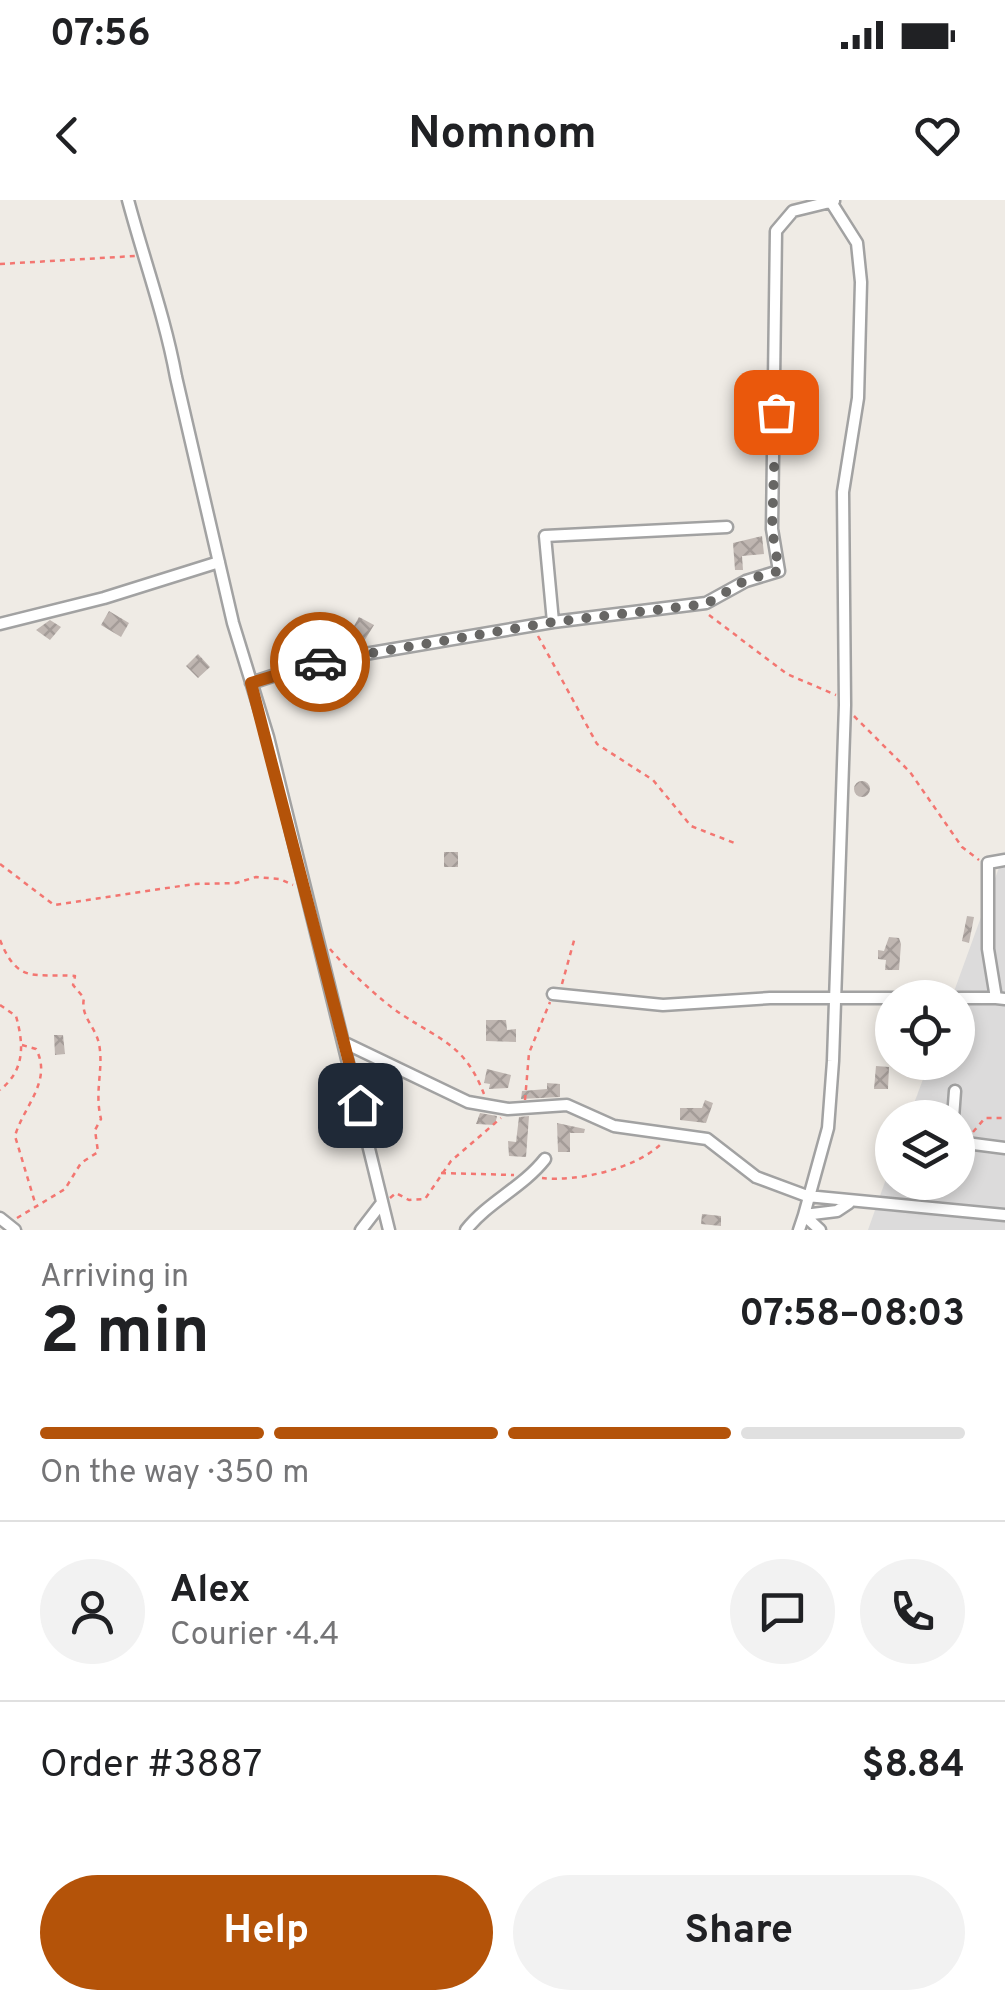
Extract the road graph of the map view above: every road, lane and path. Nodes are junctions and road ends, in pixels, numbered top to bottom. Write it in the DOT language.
graph roads {
  1 [pos="128,200"];
  2 [pos="827,201"];
  3 [pos="142,256"];
  4 [pos="0,264"];
  5 [pos="727,528"];
  6 [pos="219,562"];
  7 [pos="553,622"];
  8 [pos="0,624"];
  9 [pos="531,626"];
  10 [pos="251,683"];
  11 [pos="737,844"];
  12 [pos="1005,860"];
  13 [pos="0,864"];
  14 [pos="305,895"];
  15 [pos="316,933"];
  16 [pos="575,937"];
  17 [pos="0,940"];
  18 [pos="553,994"];
  19 [pos="834,998"];
  20 [pos="875,998"];
  21 [pos="975,998"];
  22 [pos="1001,998"];
  23 [pos="0,1006"];
  24 [pos="345,1043"];
  25 [pos="22,1045"];
  26 [pos="0,1090"];
  27 [pos="955,1091"];
  28 [pos="954,1100"];
  29 [pos="488,1105"];
  30 [pos="524,1106"];
  31 [pos="508,1109"];
  32 [pos="1005,1118"];
  33 [pos="975,1128"];
  34 [pos="672,1131"];
  35 [pos="975,1142"];
  36 [pos="1005,1148"];
  37 [pos="545,1159"];
  38 [pos="440,1173"];
  39 [pos="532,1176"];
  40 [pos="808,1196"];
  41 [pos="849,1202"];
  42 [pos="381,1204"];
  43 [pos="36,1206"];
  44 [pos="804,1215"];
  45 [pos="1005,1216"];
  46 [pos="8,1224"];
  47 [pos="361,1230"];
  48 [pos="389,1230"];
  49 [pos="466,1230"];
  50 [pos="799,1230"];
  51 [pos="820,1230"];
  1 -- 3 [label="street"];
  2 -- 7 [label="street"];
  2 -- 19 [label="street"];
  3 -- 4 [label="path"];
  3 -- 6 [label="street"];
  5 -- 7 [label="street"];
  6 -- 8 [label="street"];
  6 -- 10 [label="street"];
  7 -- 9 [label="street"];
  9 -- 10 [label="street"];
  9 -- 11 [label="path"];
  10 -- 14 [label="street"];
  12 -- 22 [label="street"];
  13 -- 14 [label="path"];
  14 -- 15 [label="street"];
  15 -- 24 [label="street"];
  15 -- 29 [label="path"];
  16 -- 18 [label="path"];
  17 -- 43 [label="path"];
  18 -- 19 [label="street"];
  18 -- 30 [label="path"];
  19 -- 20 [label="street"];
  19 -- 40 [label="street"];
  21 -- 22 [label="street"];
  23 -- 25 [label="path"];
  24 -- 29 [label="street"];
  24 -- 42 [label="street"];
  25 -- 26 [label="path"];
  25 -- 43 [label="path"];
  27 -- 28 [label="street"];
  29 -- 31 [label="street"];
  30 -- 31 [label="street"];
  30 -- 34 [label="street"];
  31 -- 38 [label="path"];
  32 -- 33 [label="path"];
  34 -- 39 [label="path"];
  34 -- 40 [label="street"];
  35 -- 36 [label="street"];
  37 -- 39 [label="street"];
  38 -- 39 [label="path"];
  38 -- 42 [label="path"];
  39 -- 49 [label="street"];
  40 -- 41 [label="street"];
  40 -- 44 [label="street"];
  41 -- 44 [label="street"];
  41 -- 45 [label="street"];
  42 -- 47 [label="street"];
  42 -- 48 [label="street"];
  43 -- 46 [label="path"];
  44 -- 50 [label="street"];
  44 -- 51 [label="street"];
}
